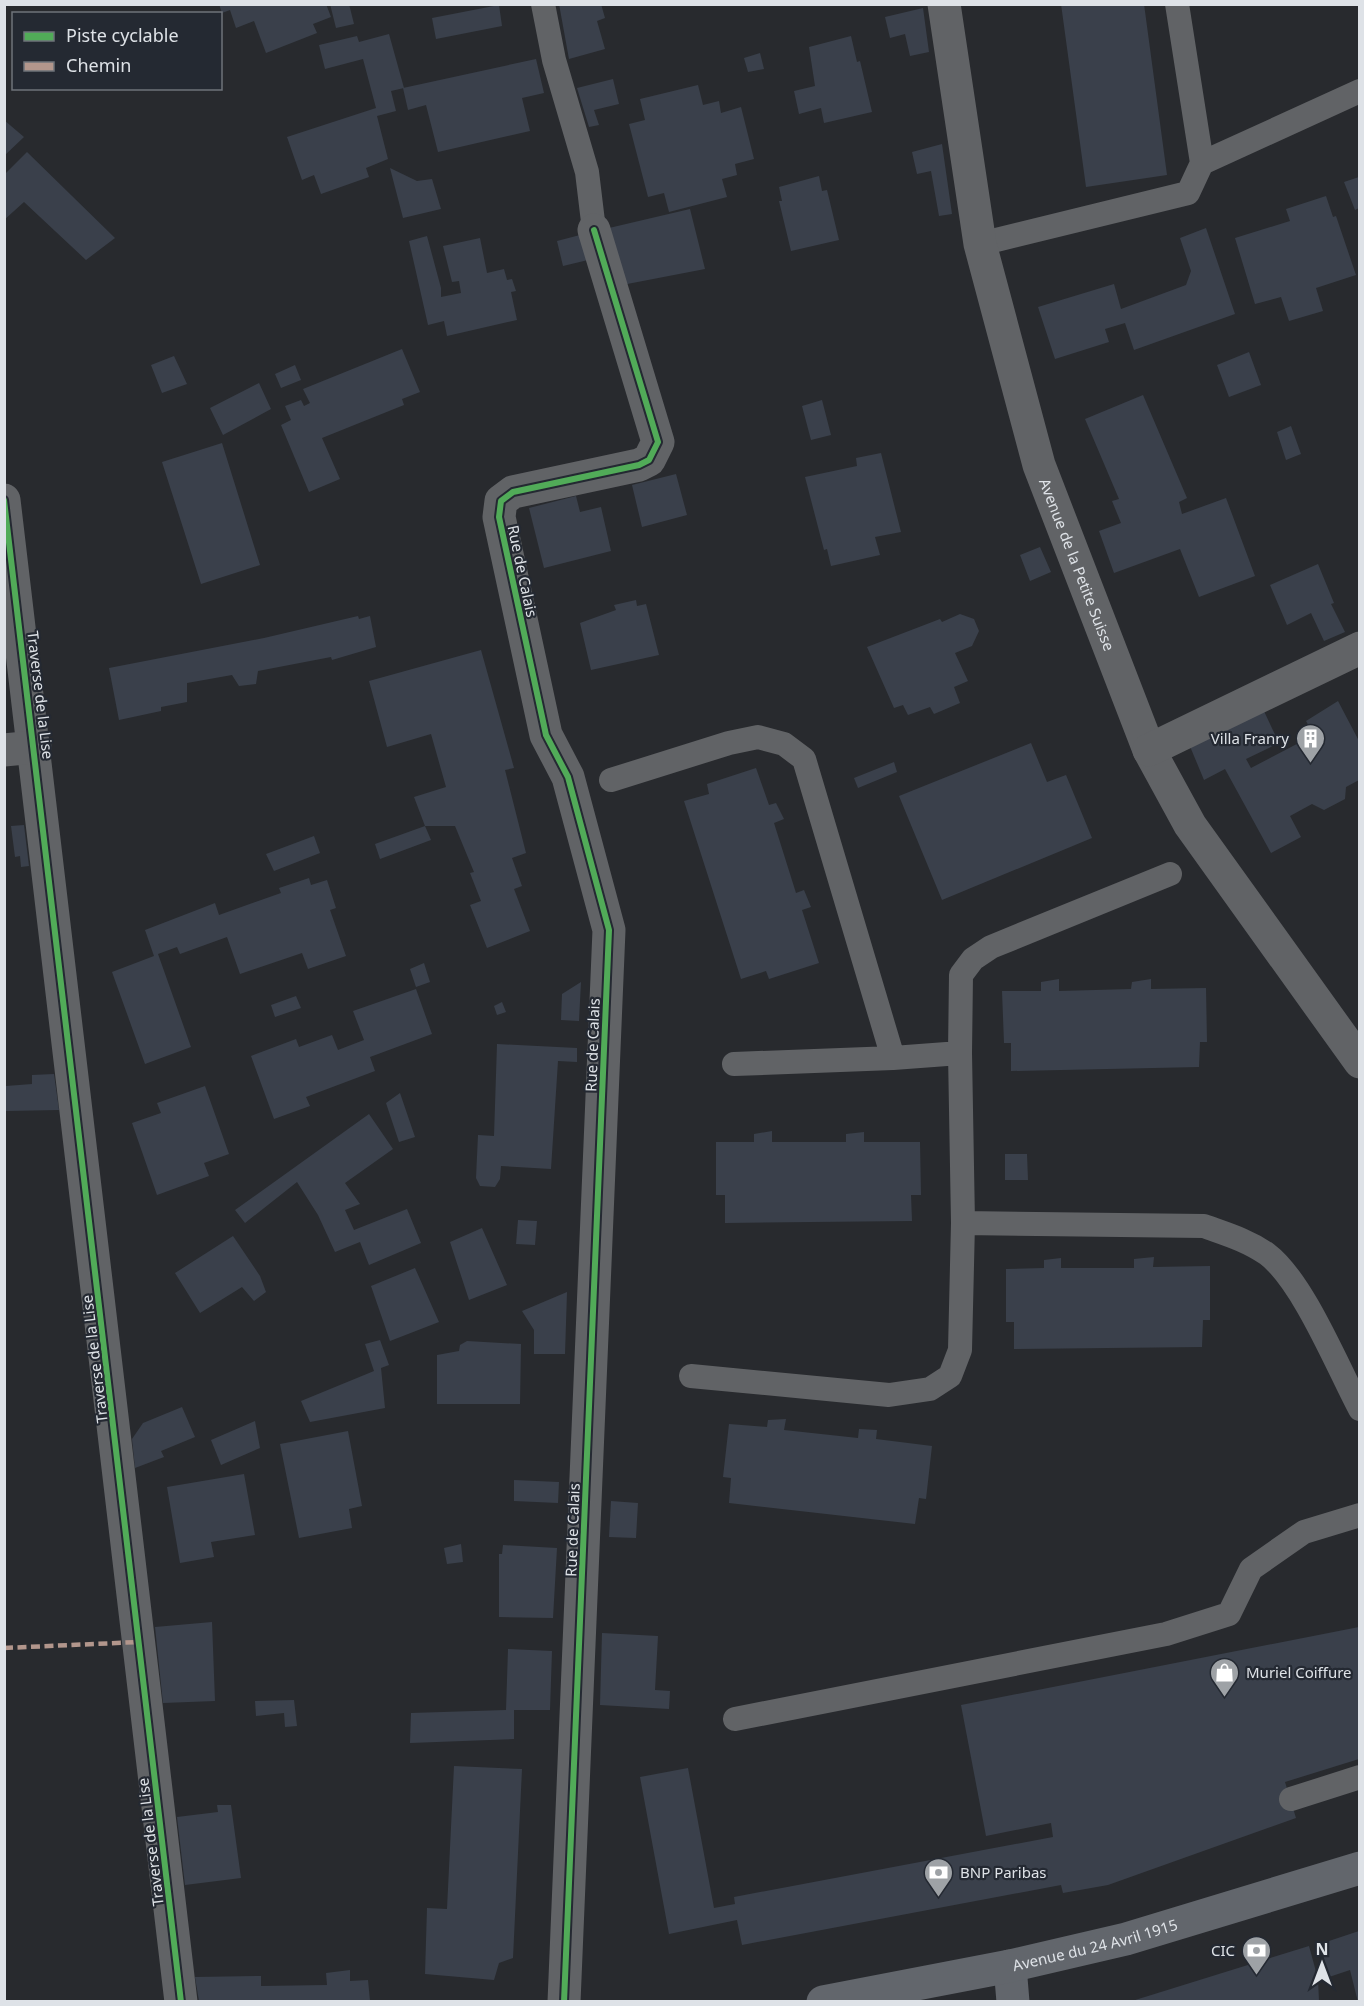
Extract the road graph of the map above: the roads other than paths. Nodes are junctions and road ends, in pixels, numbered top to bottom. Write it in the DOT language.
graph roads {
  1 [pos="543,4"];
  2 [pos="944,4"];
  3 [pos="1177,4"];
  4 [pos="1359,92"];
  5 [pos="1202,163"];
  6 [pos="594,230"];
  7 [pos="980,244"];
  8 [pos="4,500"];
  9 [pos="1359,648"];
  10 [pos="20,749"];
  11 [pos="1149,750"];
  12 [pos="611,780"];
  13 [pos="1170,874"];
  14 [pos="960,1053"];
  15 [pos="893,1058"];
  16 [pos="1359,1062"];
  17 [pos="734,1064"];
  18 [pos="963,1223"];
  19 [pos="691,1376"];
  20 [pos="1359,1409"];
  21 [pos="1359,1515"];
  22 [pos="735,1719"];
  23 [pos="1359,1777"];
  24 [pos="1291,1798"];
  25 [pos="1359,1868"];
  26 [pos="1010,1966"];
  27 [pos="181,2001"];
  28 [pos="564,2001"];
  29 [pos="823,2001"];
  30 [pos="1013,2001"];
  1 -- 6 [label="lane"];
  2 -- 7 [label="street, Avenue de la Petite Suisse"];
  3 -- 5 [label="lane"];
  4 -- 5 [label="lane"];
  5 -- 7 [label="lane"];
  6 -- 28 [label="street, Rue de Calais"];
  7 -- 11 [label="street, Avenue de la Petite Suisse"];
  8 -- 10 [label="street, Traverse de la Lise"];
  9 -- 11 [label="street"];
  10 -- 27 [label="street, Traverse de la Lise"];
  11 -- 16 [label="street, Avenue de la Petite Suisse"];
  12 -- 15 [label="lane"];
  13 -- 14 [label="lane"];
  14 -- 15 [label="lane"];
  14 -- 18 [label="lane"];
  15 -- 17 [label="lane"];
  18 -- 19 [label="lane"];
  18 -- 20 [label="lane"];
  21 -- 22 [label="lane"];
  23 -- 24 [label="lane"];
  25 -- 26 [label="main road, Avenue du 24 Avril 1915"];
  26 -- 29 [label="main road, Avenue du 24 Avril 1915"];
  26 -- 30 [label="main road"];
}
